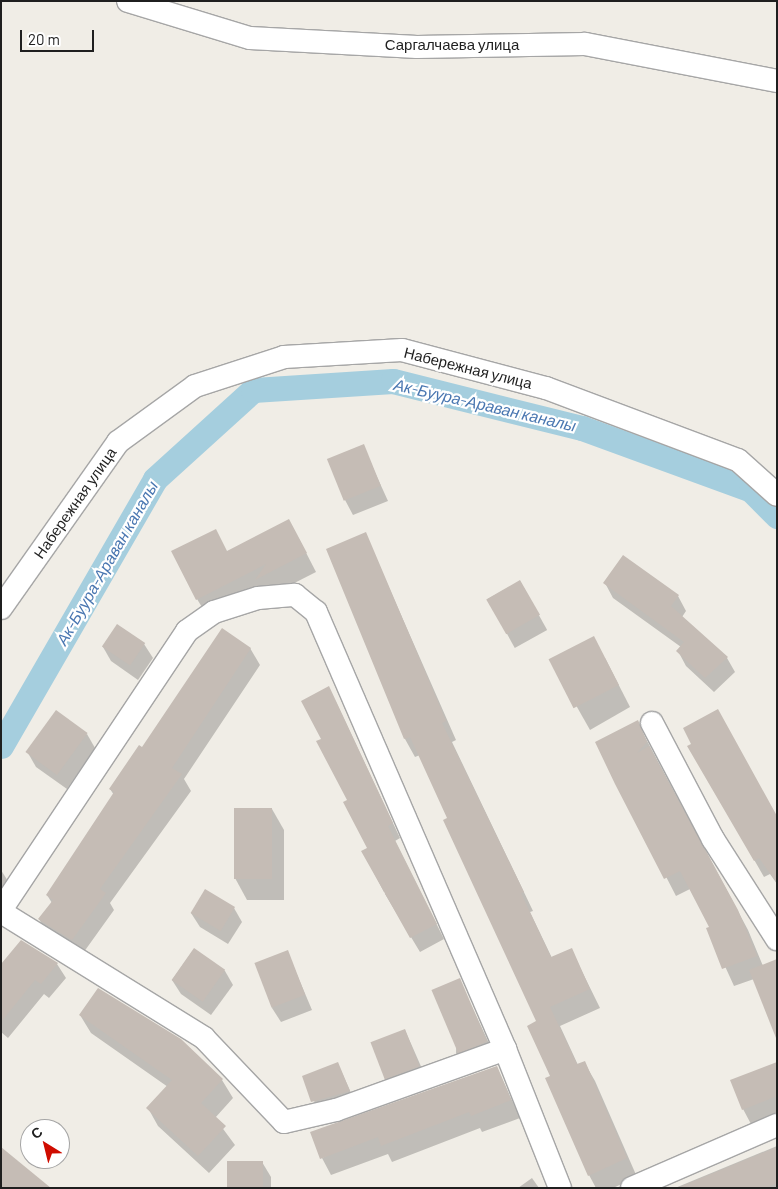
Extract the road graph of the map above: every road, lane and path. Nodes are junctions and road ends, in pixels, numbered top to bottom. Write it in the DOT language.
graph roads {
  1 [pos="128,1"];
  2 [pos="777,81"];
  3 [pos="777,495"];
  4 [pos="1,608"];
  5 [pos="652,723"];
  6 [pos="1,911"];
  7 [pos="777,939"];
  8 [pos="506,1049"];
  9 [pos="777,1125"];
  10 [pos="560,1188"];
  11 [pos="632,1188"];
  1 -- 2 [label="street, Саргалчаева улица"];
  3 -- 4 [label="street, Набережная улица"];
  5 -- 7 [label="street"];
  6 -- 8 [label="street"];
  6 -- 8 [label="street"];
  8 -- 10 [label="street"];
  9 -- 11 [label="street"];
}
